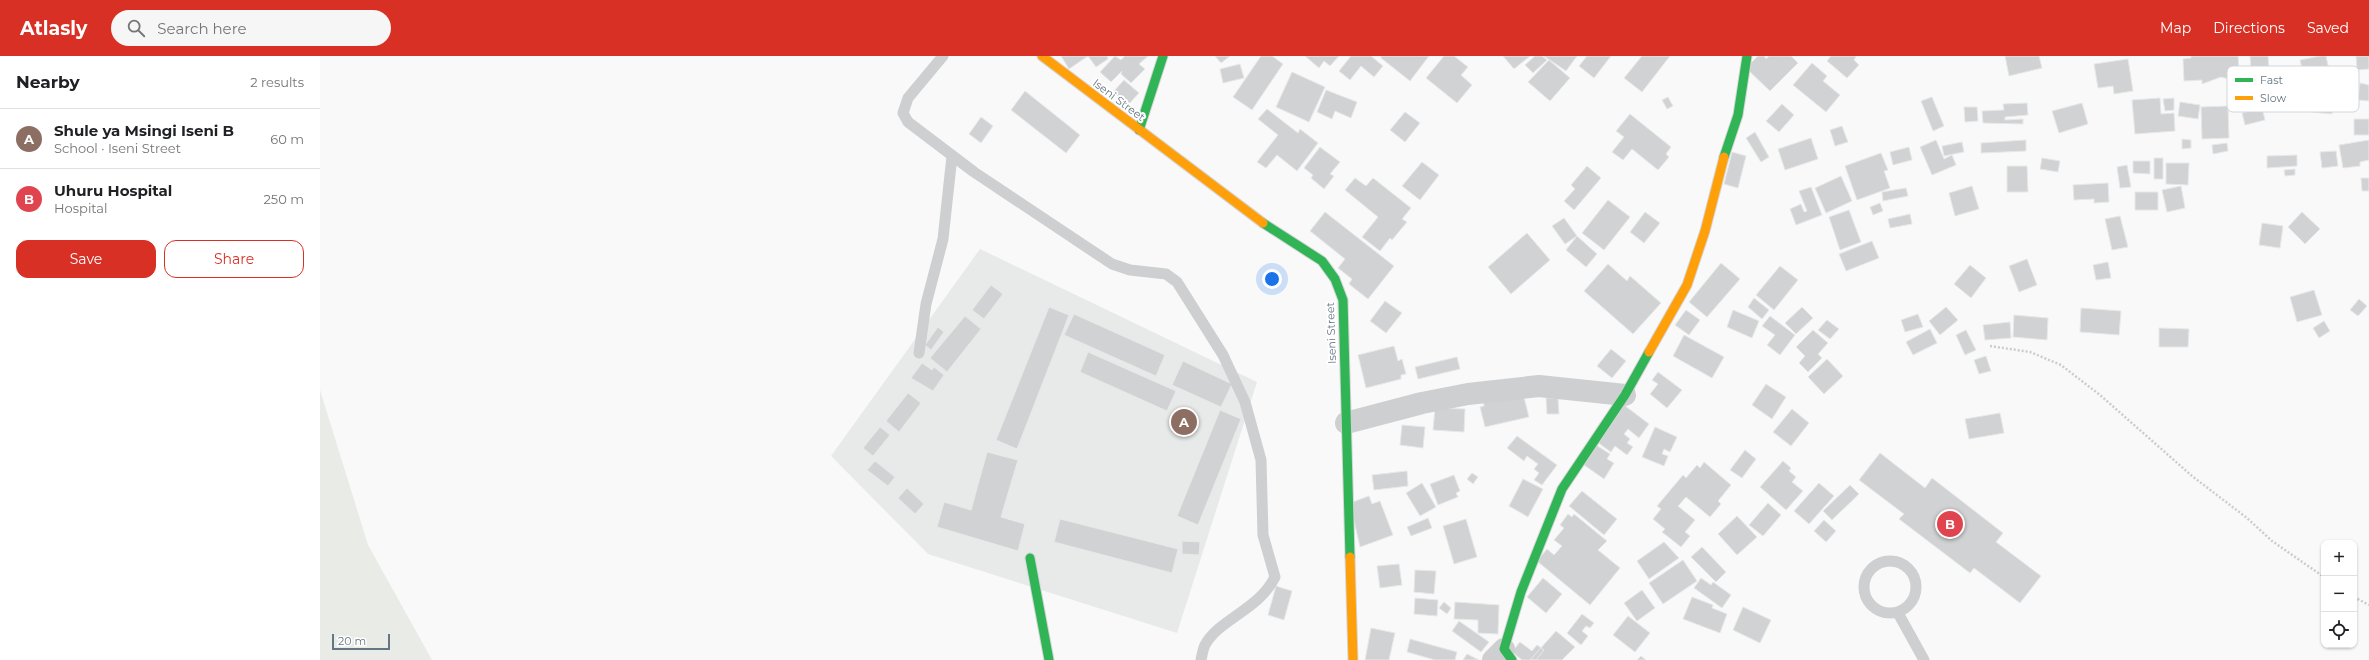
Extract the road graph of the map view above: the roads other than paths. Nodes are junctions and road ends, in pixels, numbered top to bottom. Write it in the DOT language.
graph roads {
  1 [pos="943,56"];
  2 [pos="1042,56"];
  3 [pos="1163,56"];
  4 [pos="1747,56"];
  5 [pos="1139,130"];
  6 [pos="952,156"];
  7 [pos="919,353"];
  8 [pos="1625,395"];
  9 [pos="1346,423"];
  10 [pos="1030,558"];
  11 [pos="1898,613"];
  12 [pos="1503,656"];
  13 [pos="1049,660"];
  14 [pos="1201,660"];
  15 [pos="1353,660"];
  16 [pos="1924,660"];
  1 -- 6 [label="lane"];
  2 -- 5 [label="street, Iseni Street"];
  3 -- 5 [label="street"];
  4 -- 8 [label="street"];
  5 -- 9 [label="street, Iseni Street"];
  6 -- 7 [label="lane"];
  6 -- 14 [label="lane"];
  8 -- 9 [label="street"];
  8 -- 12 [label="street"];
  9 -- 15 [label="street, Iseni Street"];
  10 -- 13 [label="street"];
  11 -- 11 [label="lane"];
  11 -- 16 [label="lane"];
}
